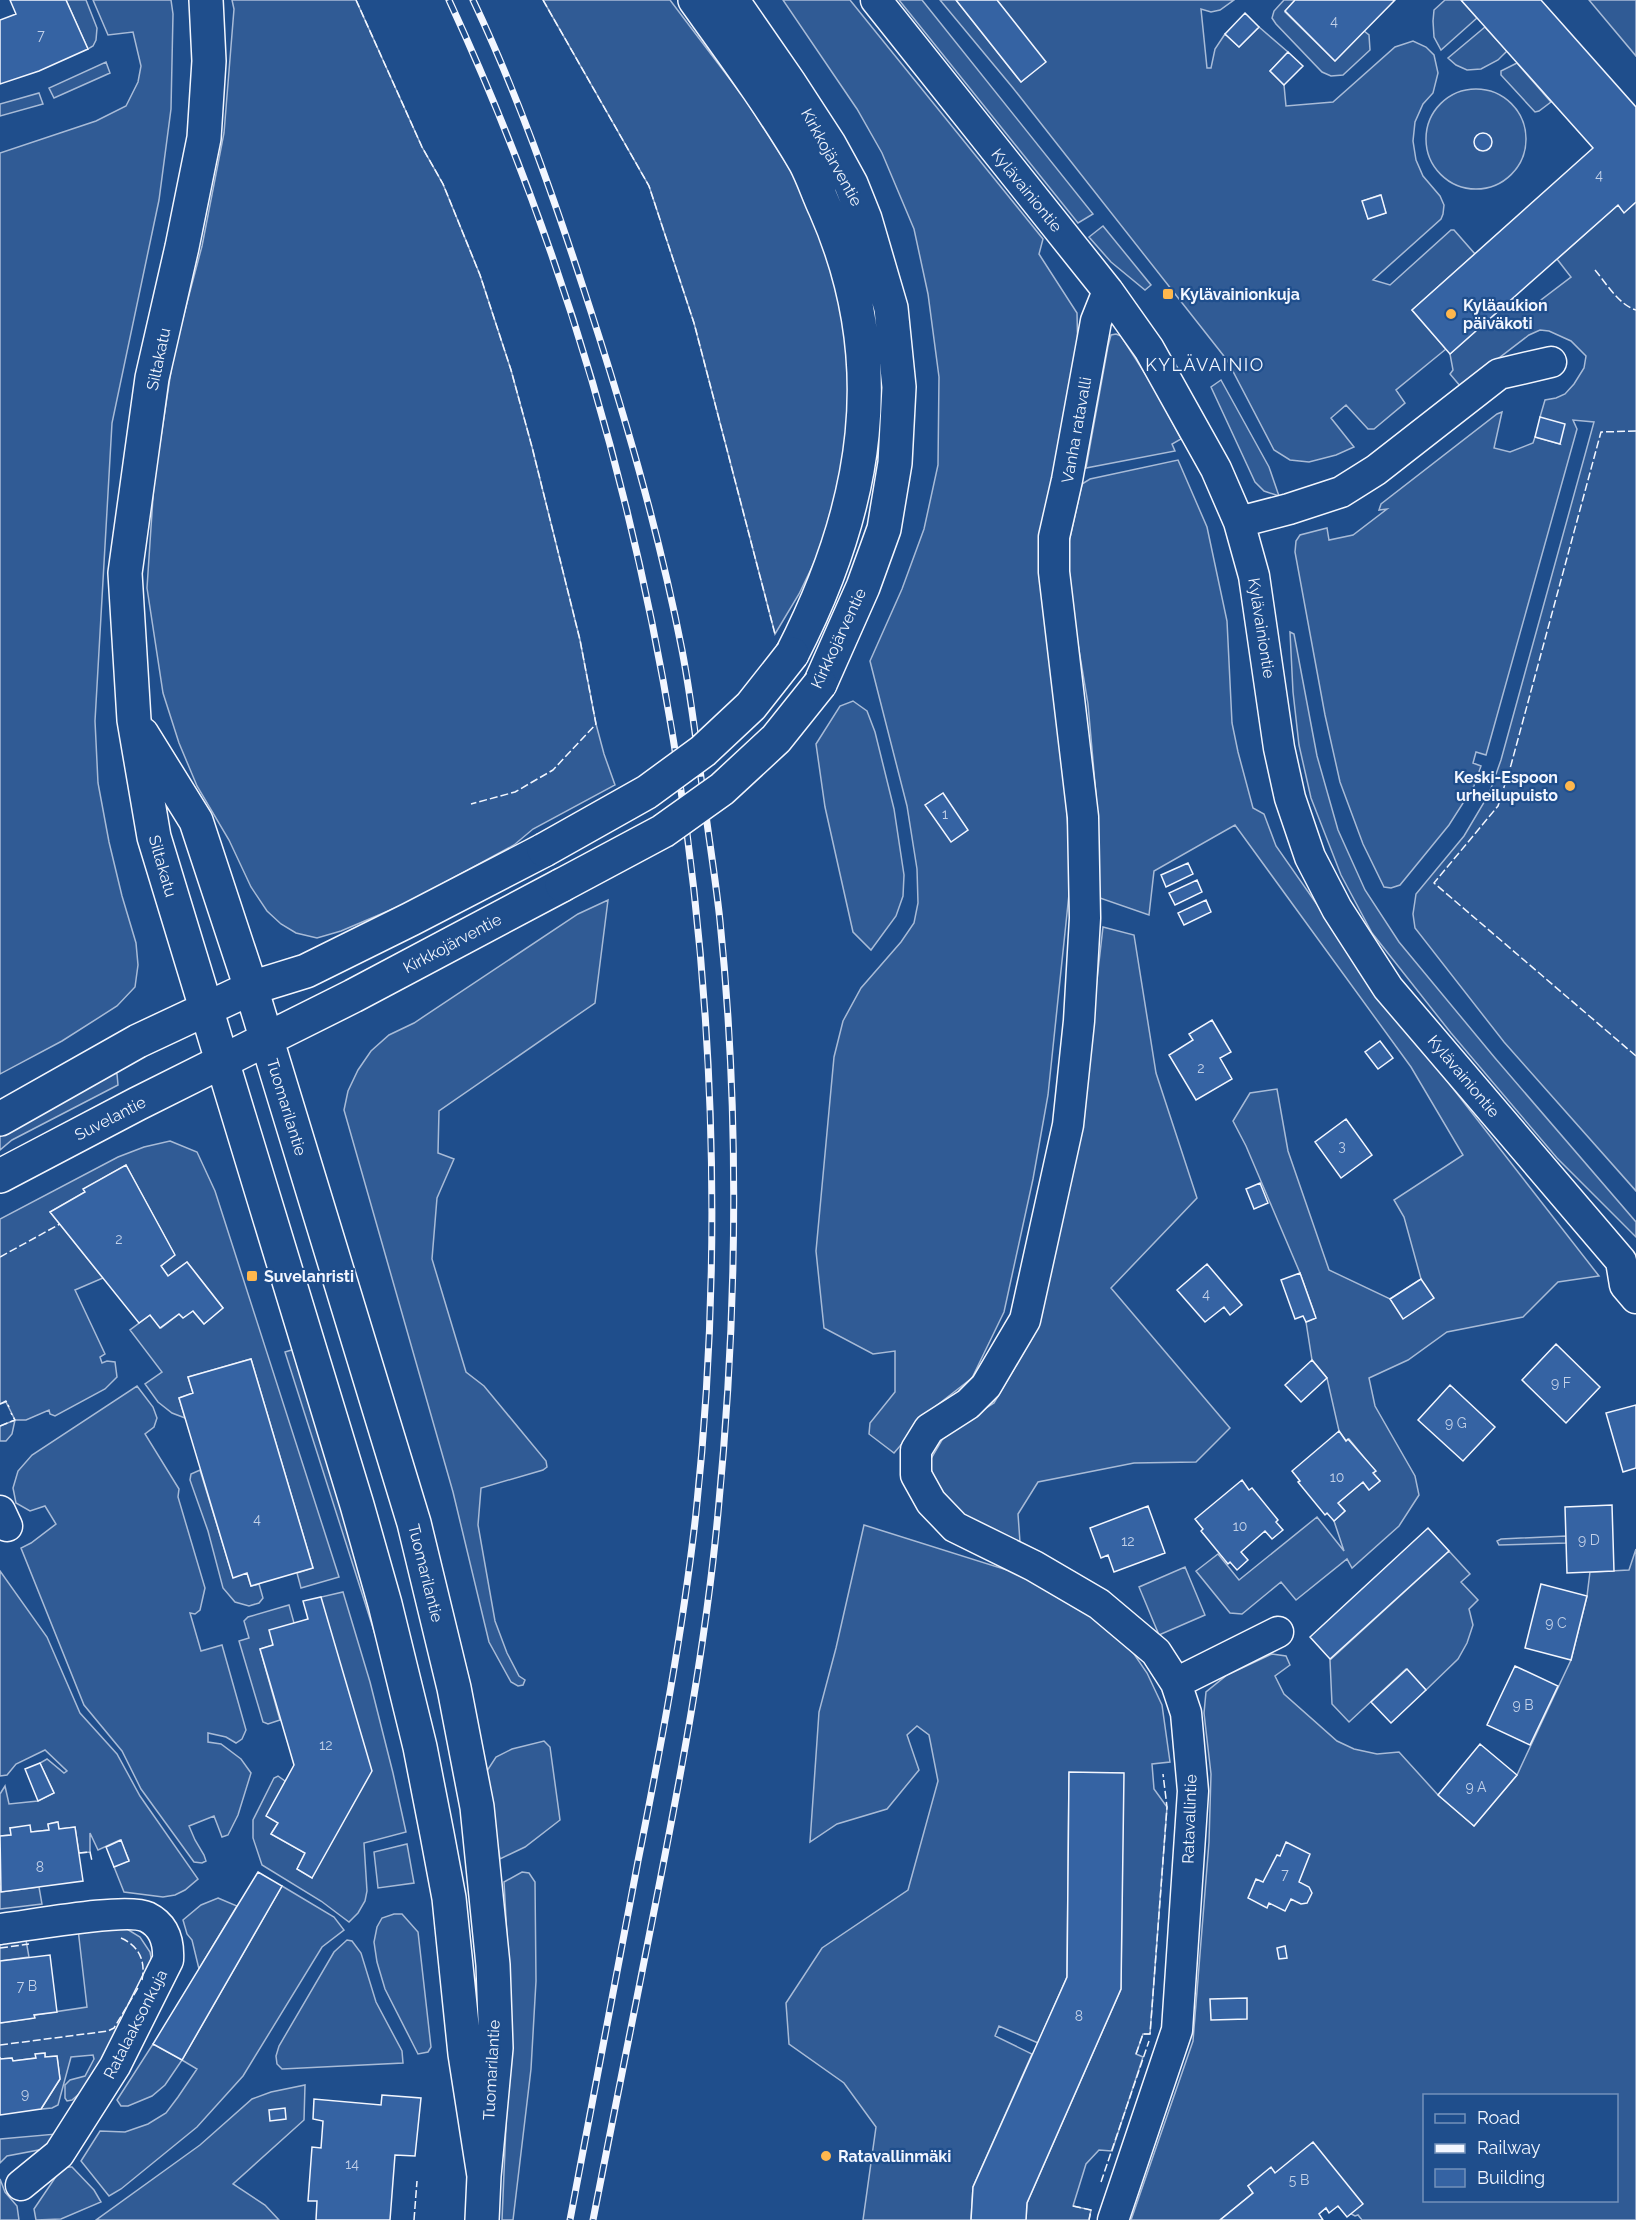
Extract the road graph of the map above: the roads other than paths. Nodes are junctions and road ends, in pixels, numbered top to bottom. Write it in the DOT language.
graph roads {
  1 [pos="206,0"];
  2 [pos="695,0"];
  3 [pos="732,0"];
  4 [pos="876,0"];
  5 [pos="1108,291"];
  6 [pos="1551,362"];
  7 [pos="1239,522"];
  8 [pos="134,720"];
  9 [pos="251,988"];
  10 [pos="206,1009"];
  11 [pos="266,1039"];
  12 [pos="221,1061"];
  13 [pos="0,1119"];
  14 [pos="0,1176"];
  15 [pos="1628,1263"];
  16 [pos="1636,1298"];
  17 [pos="931,1502"];
  18 [pos="1278,1632"];
  19 [pos="1176,1683"];
  20 [pos="0,1929"];
  21 [pos="484,2176"];
  22 [pos="21,2185"];
  23 [pos="482,2220"];
  24 [pos="1113,2220"];
  1 -- 8 [label="main road, Siltakatu"];
  2 -- 9 [label="main road, Kirkkojärventie, bridge"];
  3 -- 11 [label="main road, Kirkkojärventie, bridge"];
  4 -- 5 [label="street, Kylävainiontie"];
  5 -- 7 [label="street, Kylävainiontie"];
  5 -- 17 [label="street, Vanha ratavalli"];
  6 -- 7 [label="street"];
  7 -- 15 [label="street, Kylävainiontie"];
  8 -- 9 [label="main road, Siltakatu"];
  8 -- 10 [label="main road, Siltakatu"];
  9 -- 10 [label="main road, Kirkkojärventie"];
  9 -- 11 [label="main road, Tuomarilantie"];
  10 -- 12 [label="main road, Tuomarilantie"];
  10 -- 13 [label="main road"];
  11 -- 12 [label="main road, Kirkkojärventie"];
  11 -- 21 [label="main road, Tuomarilantie"];
  12 -- 14 [label="main road, Suvelantie"];
  12 -- 21 [label="main road, Tuomarilantie"];
  15 -- 16 [label="street, Kylävainiontie"];
  17 -- 19 [label="street, Ratavallintie"];
  18 -- 19 [label="street"];
  19 -- 24 [label="street, Ratavallintie"];
  20 -- 22 [label="street, Ratalaaksonkuja"];
  21 -- 23 [label="main road, Tuomarilantie"];
}
